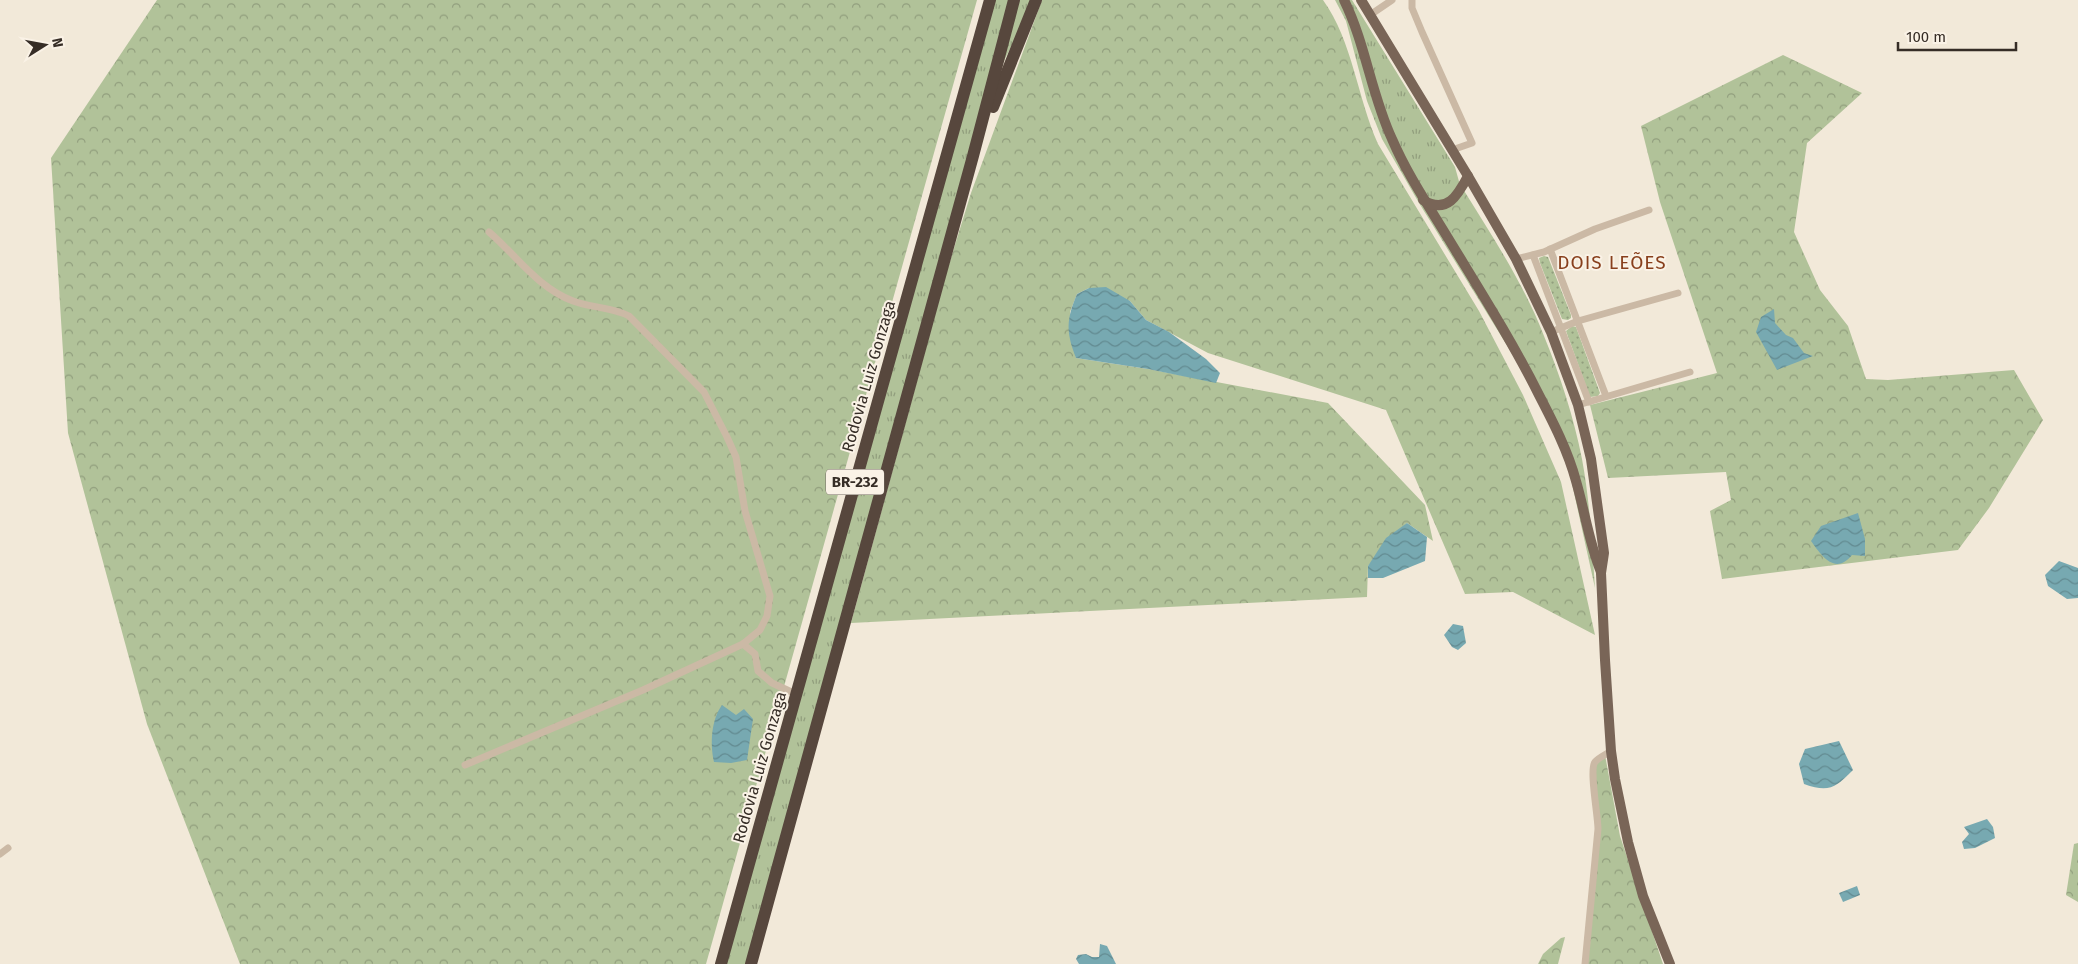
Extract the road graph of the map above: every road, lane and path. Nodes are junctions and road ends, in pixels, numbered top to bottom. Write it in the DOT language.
graph roads {
  1 [pos="990,0"];
  2 [pos="1014,0"];
  3 [pos="1036,0"];
  4 [pos="1344,0"];
  5 [pos="1361,0"];
  6 [pos="1392,0"];
  7 [pos="1412,0"];
  8 [pos="1370,15"];
  9 [pos="1452,150"];
  10 [pos="973,156"];
  11 [pos="1468,176"];
  12 [pos="1423,200"];
  13 [pos="1649,210"];
  14 [pos="489,232"];
  15 [pos="1550,250"];
  16 [pos="1533,255"];
  17 [pos="1516,259"];
  18 [pos="1678,293"];
  19 [pos="1578,321"];
  20 [pos="1562,327"];
  21 [pos="1551,332"];
  22 [pos="1690,372"];
  23 [pos="1606,396"];
  24 [pos="1589,402"];
  25 [pos="1578,405"];
  26 [pos="1601,573"];
  27 [pos="743,644"];
  28 [pos="796,694"];
  29 [pos="1611,751"];
  30 [pos="465,765"];
  31 [pos="8,848"];
  32 [pos="0,854"];
  33 [pos="721,964"];
  34 [pos="751,964"];
  35 [pos="1586,964"];
  36 [pos="1670,964"];
  1 -- 28 [label="highway, Rodovia Luiz Gonzaga / BR-232"];
  2 -- 10 [label="highway, BR-232"];
  3 -- 10 [label="highway"];
  4 -- 12 [label="main road"];
  5 -- 8 [label="main road"];
  6 -- 8 [label="street"];
  7 -- 9 [label="street"];
  8 -- 9 [label="main road"];
  9 -- 11 [label="main road"];
  10 -- 34 [label="highway, BR-232"];
  11 -- 12 [label="main road"];
  11 -- 17 [label="main road"];
  12 -- 26 [label="main road"];
  13 -- 15 [label="street"];
  14 -- 27 [label="street"];
  15 -- 16 [label="street"];
  15 -- 19 [label="street"];
  16 -- 17 [label="street"];
  16 -- 20 [label="street"];
  17 -- 21 [label="main road"];
  18 -- 19 [label="street"];
  19 -- 20 [label="street"];
  19 -- 23 [label="street"];
  20 -- 21 [label="street"];
  20 -- 24 [label="street"];
  21 -- 25 [label="main road"];
  22 -- 23 [label="street"];
  23 -- 24 [label="street"];
  24 -- 25 [label="street"];
  25 -- 26 [label="main road"];
  26 -- 29 [label="main road"];
  27 -- 28 [label="street"];
  27 -- 30 [label="street"];
  28 -- 33 [label="highway, Rodovia Luiz Gonzaga / BR-232"];
  29 -- 35 [label="street"];
  29 -- 36 [label="main road"];
  31 -- 32 [label="street"];
}
